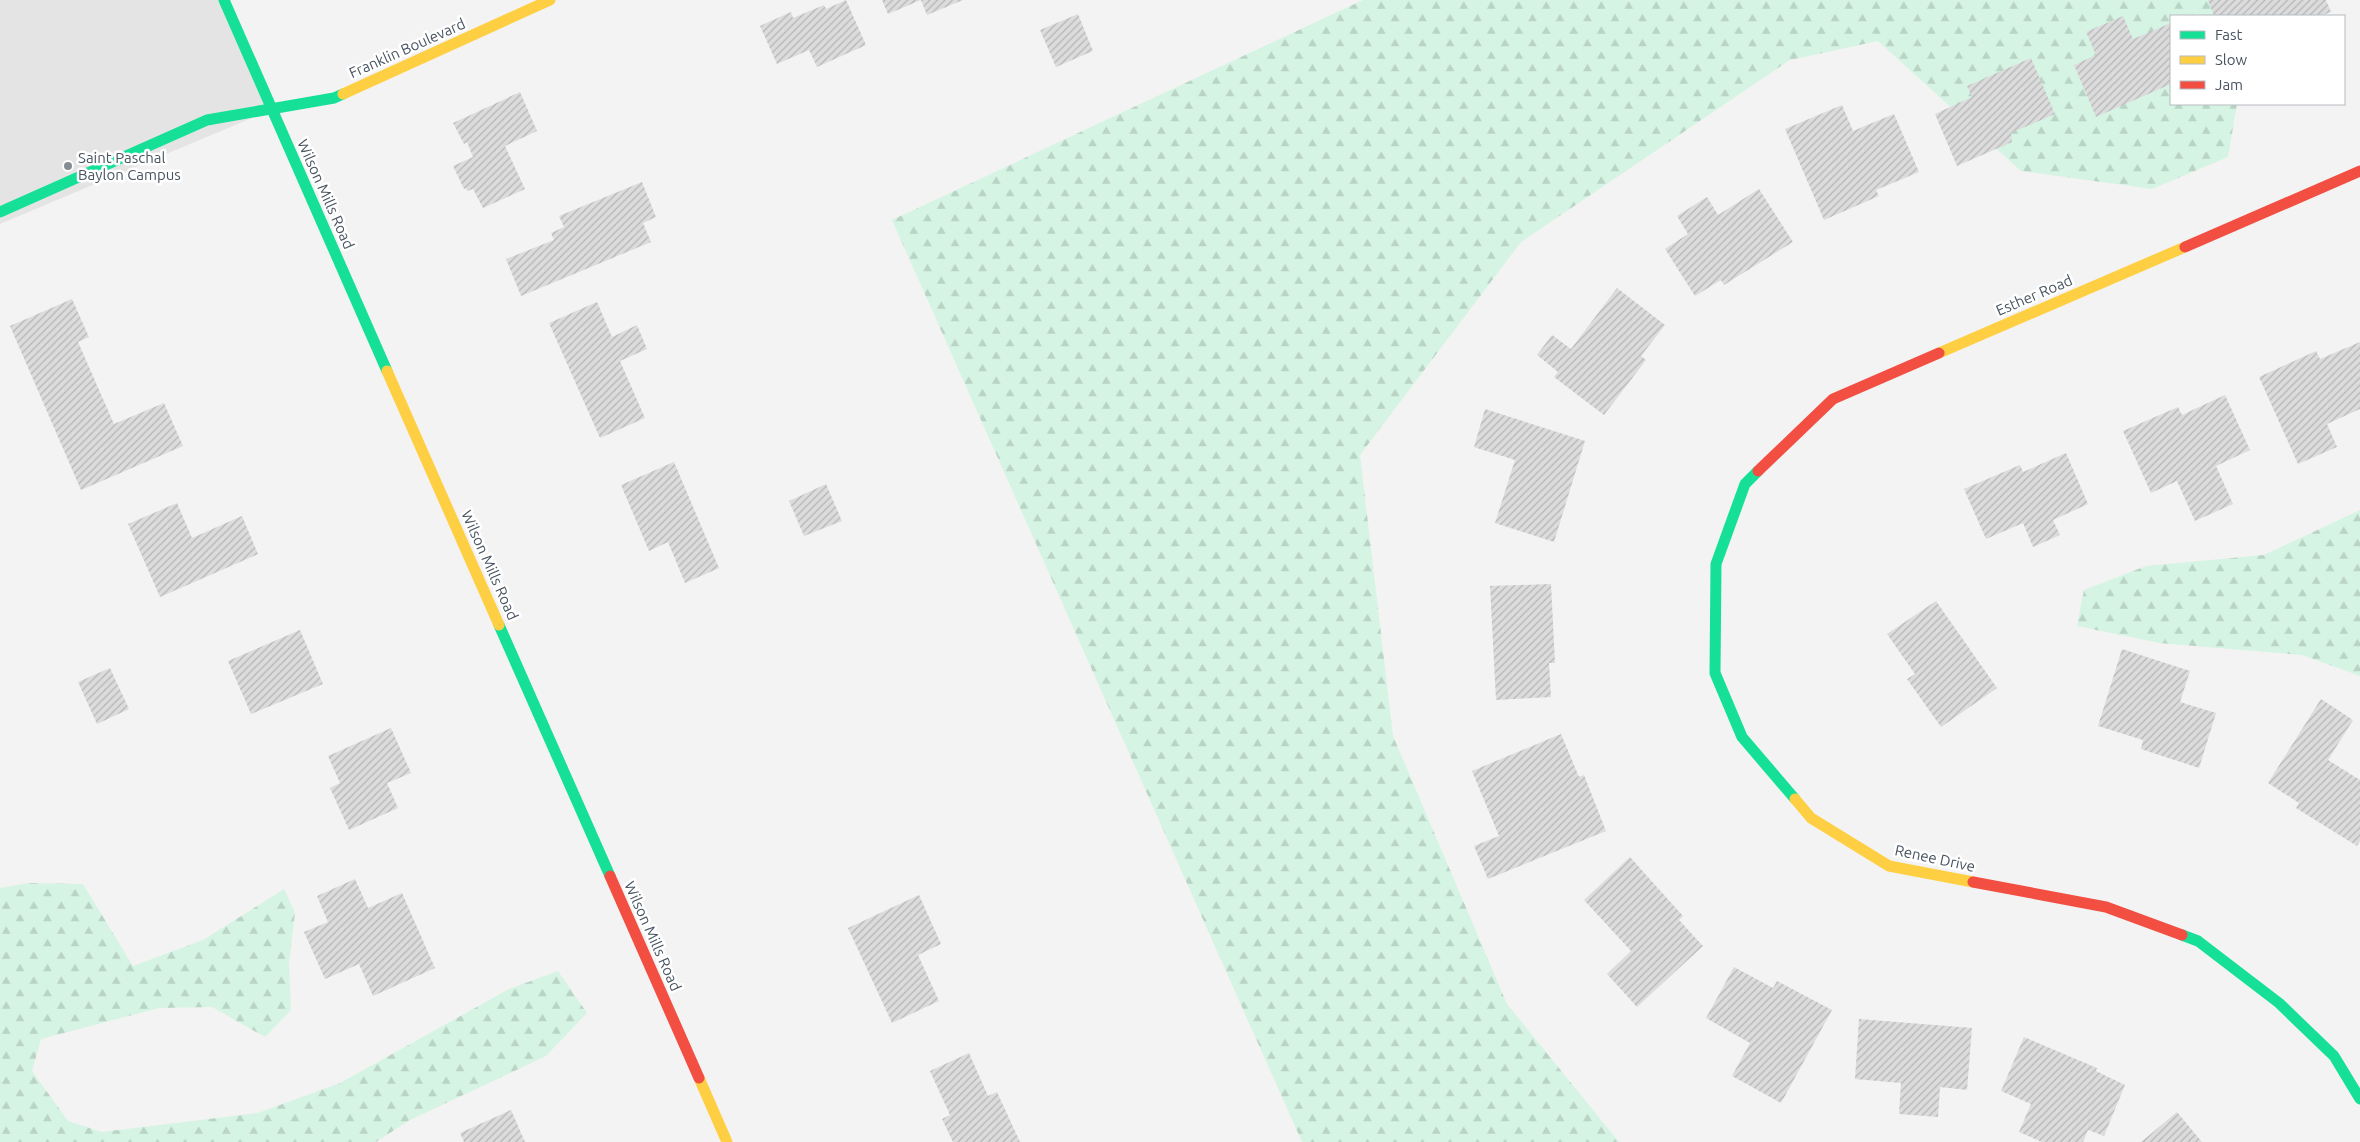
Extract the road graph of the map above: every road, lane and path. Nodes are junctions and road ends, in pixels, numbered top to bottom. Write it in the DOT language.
graph roads {
  1 [pos="224,0"];
  2 [pos="550,0"];
  3 [pos="273,109"];
  4 [pos="2360,170"];
  5 [pos="0,212"];
  6 [pos="1745,484"];
  7 [pos="2360,1099"];
  8 [pos="727,1142"];
  1 -- 3 [label="street, Wilson Mills Road"];
  2 -- 3 [label="street, Franklin Boulevard"];
  3 -- 5 [label="street, Franklin Boulevard"];
  3 -- 8 [label="street, Wilson Mills Road"];
  4 -- 6 [label="street, Esther Road"];
  6 -- 7 [label="street, Renee Drive"];
}
